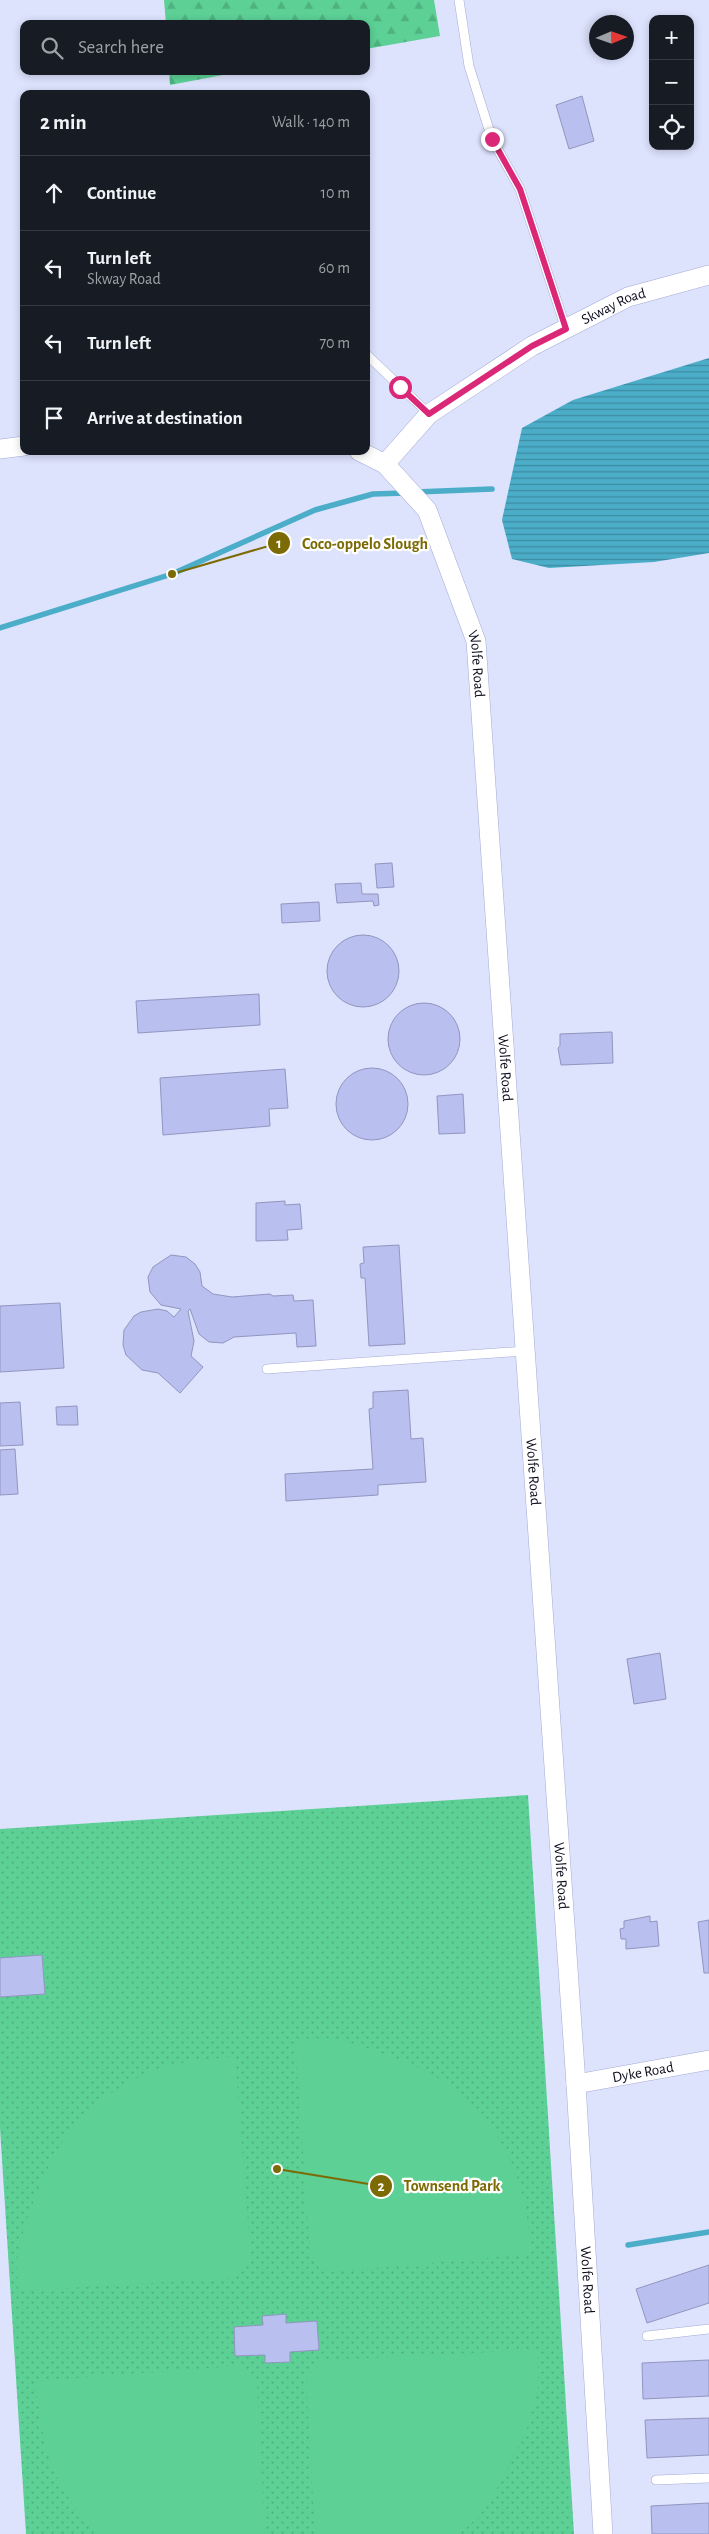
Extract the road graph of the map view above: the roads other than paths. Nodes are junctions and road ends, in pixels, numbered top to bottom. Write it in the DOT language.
graph roads {
  1 [pos="459,0"];
  2 [pos="709,276"];
  3 [pos="566,329"];
  4 [pos="370,358"];
  5 [pos="429,414"];
  6 [pos="20,446"];
  7 [pos="0,449"];
  8 [pos="367,455"];
  9 [pos="385,464"];
  10 [pos="525,1352"];
  11 [pos="267,1368"];
  12 [pos="709,2060"];
  13 [pos="576,2084"];
  14 [pos="709,2329"];
  15 [pos="647,2336"];
  16 [pos="709,2478"];
  17 [pos="656,2480"];
  18 [pos="603,2534"];
  1 -- 3 [label="lane"];
  2 -- 3 [label="street, Skway Road"];
  3 -- 5 [label="street, Skway Road"];
  4 -- 5 [label="lane"];
  5 -- 9 [label="street, Skway Road"];
  6 -- 7 [label="street"];
  8 -- 9 [label="street, Wolfe Road"];
  9 -- 10 [label="street, Wolfe Road"];
  10 -- 11 [label="lane"];
  10 -- 13 [label="street, Wolfe Road"];
  12 -- 13 [label="street, Dyke Road"];
  13 -- 18 [label="street, Wolfe Road"];
  14 -- 15 [label="lane"];
  16 -- 17 [label="lane"];
}
